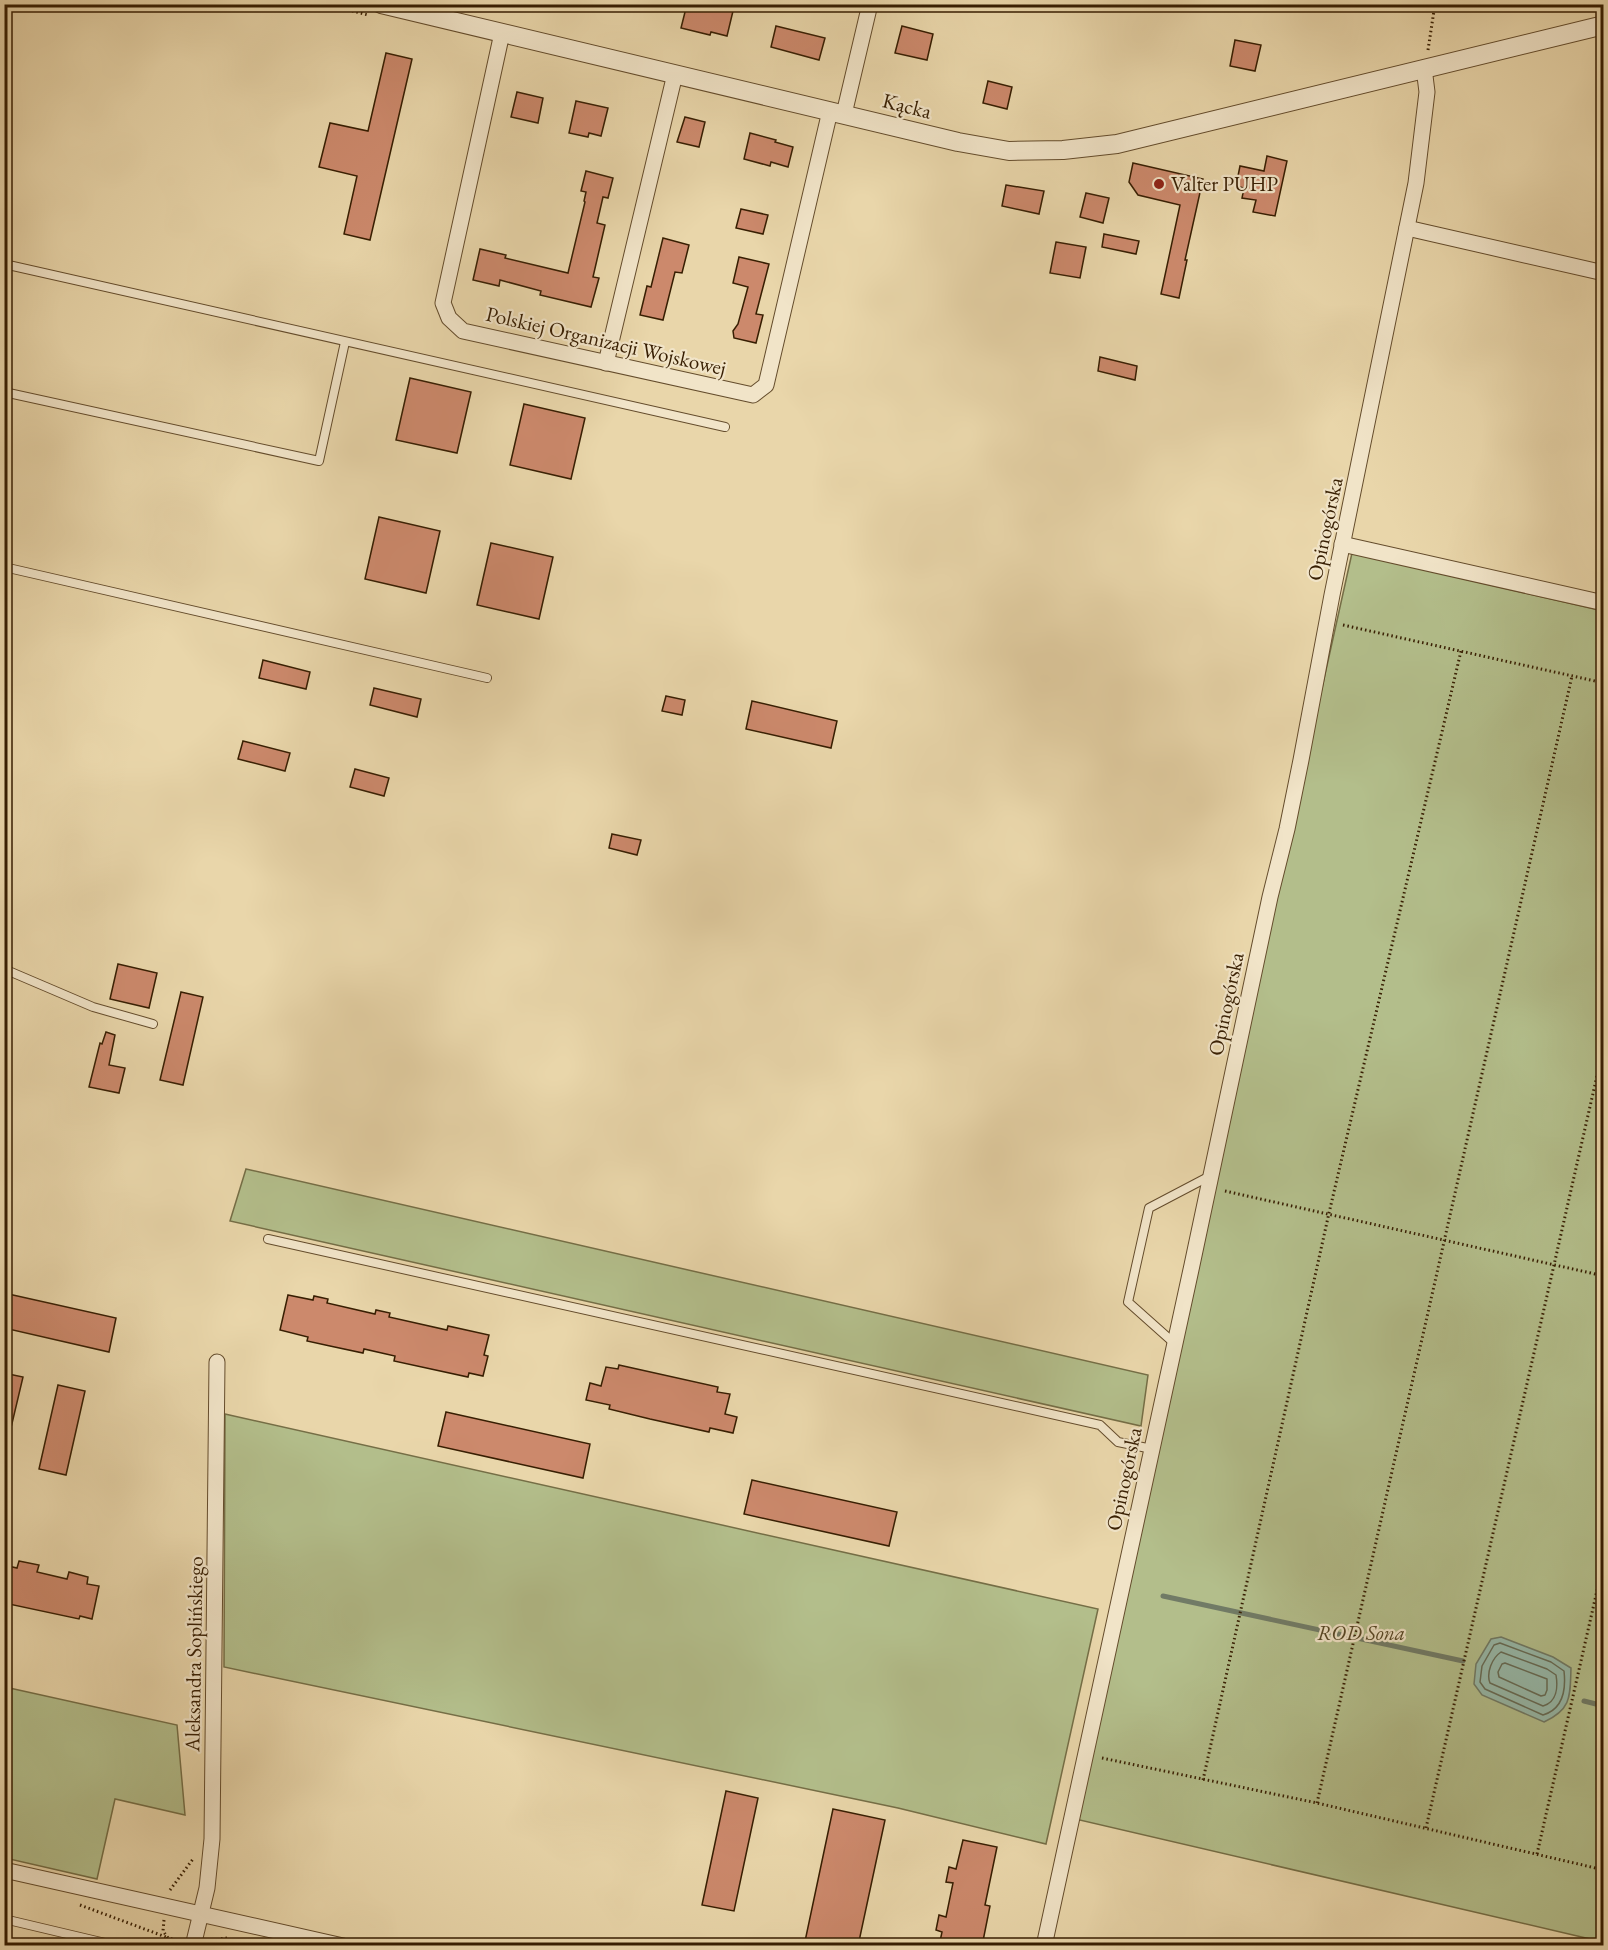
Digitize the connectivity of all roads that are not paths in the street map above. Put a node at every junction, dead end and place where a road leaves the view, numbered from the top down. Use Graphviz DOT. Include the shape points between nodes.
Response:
graph roads {
  1 [pos="867,5"];
  2 [pos="376,10"];
  3 [pos="1604,25"];
  4 [pos="502,33"];
  5 [pos="1424,69"];
  6 [pos="675,74"];
  7 [pos="837,112"];
  8 [pos="1407,228"];
  9 [pos="4,264"];
  10 [pos="1604,273"];
  11 [pos="345,342"];
  12 [pos="606,363"];
  13 [pos="4,392"];
  14 [pos="725,427"];
  15 [pos="1342,544"];
  16 [pos="4,567"];
  17 [pos="1604,603"];
  18 [pos="487,678"];
  19 [pos="4,969"];
  20 [pos="153,1024"];
  21 [pos="1209,1182"];
  22 [pos="268,1239"];
  23 [pos="1174,1344"];
  24 [pos="217,1362"];
  25 [pos="1152,1449"];
  26 [pos="4,1870"];
  27 [pos="201,1913"];
  28 [pos="4,1920"];
  29 [pos="194,1945"];
  30 [pos="118,1946"];
  31 [pos="343,1946"];
  32 [pos="1044,1946"];
  1 -- 7 [label="street, Polskiej Organizacji Wojskowej"];
  2 -- 4 [label="street, Kącka"];
  3 -- 5 [label="street, Kącka"];
  4 -- 6 [label="street, Kącka"];
  4 -- 12 [label="street, Polskiej Organizacji Wojskowej" via="443,303 449,318 463,331"];
  5 -- 7 [label="street, Kącka" via="1117,144 1063,150 1009,151"];
  5 -- 8 [label="street, Opinogórska" via="1427,92"];
  6 -- 7 [label="street, Kącka"];
  6 -- 12 [label="street"];
  7 -- 12 [label="street, Polskiej Organizacji Wojskowej" via="766,385 753,395"];
  8 -- 10 [label="street"];
  8 -- 15 [label="street, Opinogórska"];
  9 -- 11 [label="lane"];
  11 -- 13 [label="lane" via="319,461"];
  11 -- 14 [label="lane"];
  15 -- 17 [label="street"];
  15 -- 21 [label="street, Opinogórska" via="1287,829"];
  16 -- 18 [label="lane"];
  19 -- 20 [label="lane" via="93,1007"];
  21 -- 23 [label="street, Opinogórska"];
  21 -- 23 [label="lane" via="1149,1208 1128,1302"];
  22 -- 25 [label="lane" via="1100,1425 1118,1442"];
  23 -- 25 [label="street, Opinogórska"];
  24 -- 27 [label="street, Aleksandra Soplińskiego" via="213,1839"];
  25 -- 32 [label="street, Opinogórska"];
  26 -- 27 [label="street"];
  27 -- 29 [label="street, Aleksandra Soplińskiego"];
  27 -- 31 [label="street"];
  28 -- 30 [label="lane"];
}
